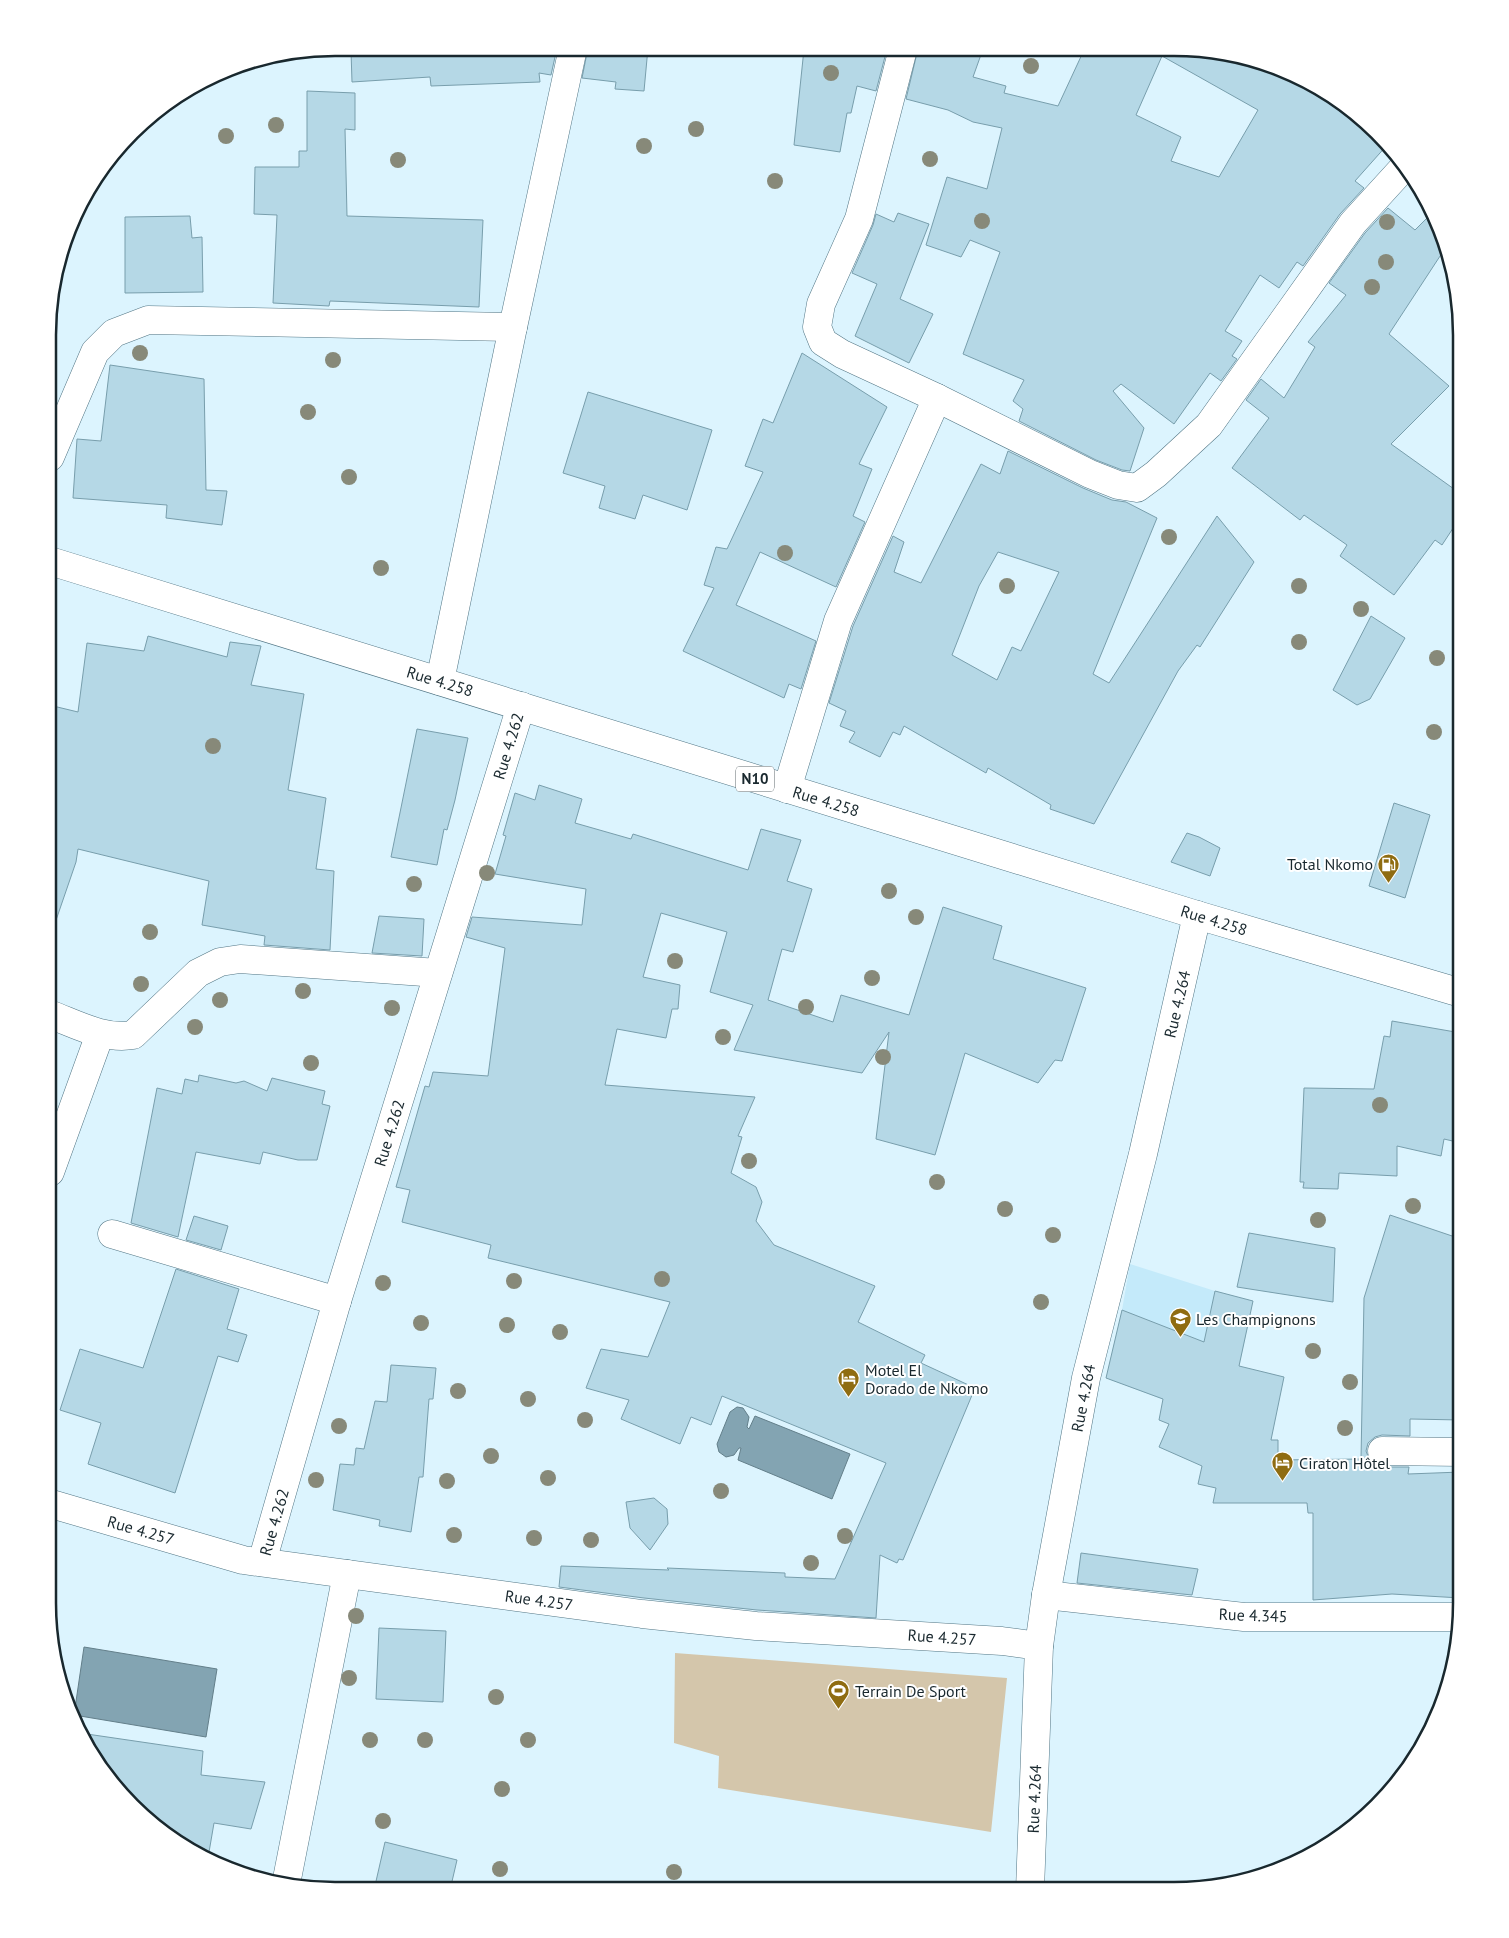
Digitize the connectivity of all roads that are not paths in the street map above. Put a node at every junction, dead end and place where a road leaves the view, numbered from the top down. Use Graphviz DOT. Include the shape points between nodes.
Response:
graph roads {
  1 [pos="571,56"];
  2 [pos="901,56"];
  3 [pos="1400,172"];
  4 [pos="513,327"];
  5 [pos="937,398"];
  6 [pos="56,443"];
  7 [pos="56,563"];
  8 [pos="440,681"];
  9 [pos="521,706"];
  10 [pos="787,789"];
  11 [pos="1197,915"];
  12 [pos="438,973"];
  13 [pos="1453,991"];
  14 [pos="56,1017"];
  15 [pos="100,1034"];
  16 [pos="56,1155"];
  17 [pos="112,1234"];
  18 [pos="337,1301"];
  19 [pos="1382,1451"];
  20 [pos="1453,1452"];
  21 [pos="56,1505"];
  22 [pos="262,1562"];
  23 [pos="347,1574"];
  24 [pos="1046,1595"];
  25 [pos="1452,1617"];
  26 [pos="1039,1646"];
  27 [pos="287,1877"];
  28 [pos="1030,1882"];
  1 -- 4 [label="main road"];
  2 -- 5 [label="main road" via="858,218 821,304 817,327 823,342 842,354"];
  3 -- 5 [label="main road" via="1353,223 1209,425 1137,488 1118,485 1090,474"];
  4 -- 6 [label="main road" via="148,320 114,333 95,352"];
  4 -- 8 [label="main road"];
  5 -- 10 [label="main road" via="838,621"];
  7 -- 8 [label="main road, Rue 4.258 / N10"];
  8 -- 9 [label="main road, Rue 4.258 / N10"];
  9 -- 10 [label="main road, Rue 4.258 / N10"];
  9 -- 12 [label="main road, Rue 4.262"];
  10 -- 11 [label="main road, Rue 4.258 / N10"];
  11 -- 13 [label="main road, Rue 4.258 / N10"];
  11 -- 24 [label="main road, Rue 4.264" via="1143,1154 1086,1378"];
  12 -- 15 [label="main road" via="240,959 220,962 198,973 133,1035"];
  12 -- 18 [label="main road, Rue 4.262"];
  14 -- 15 [label="main road"];
  15 -- 16 [label="main road"];
  17 -- 18 [label="main road"];
  18 -- 22 [label="main road, Rue 4.262"];
  19 -- 20 [label="main road"];
  21 -- 22 [label="main road, Rue 4.257" via="243,1560"];
  22 -- 23 [label="main road, Rue 4.257"];
  23 -- 26 [label="main road, Rue 4.257" via="756,1626 992,1640"];
  23 -- 27 [label="main road"];
  24 -- 25 [label="main road, Rue 4.345" via="1244,1618"];
  24 -- 26 [label="main road, Rue 4.264"];
  26 -- 28 [label="main road, Rue 4.264"];
}
